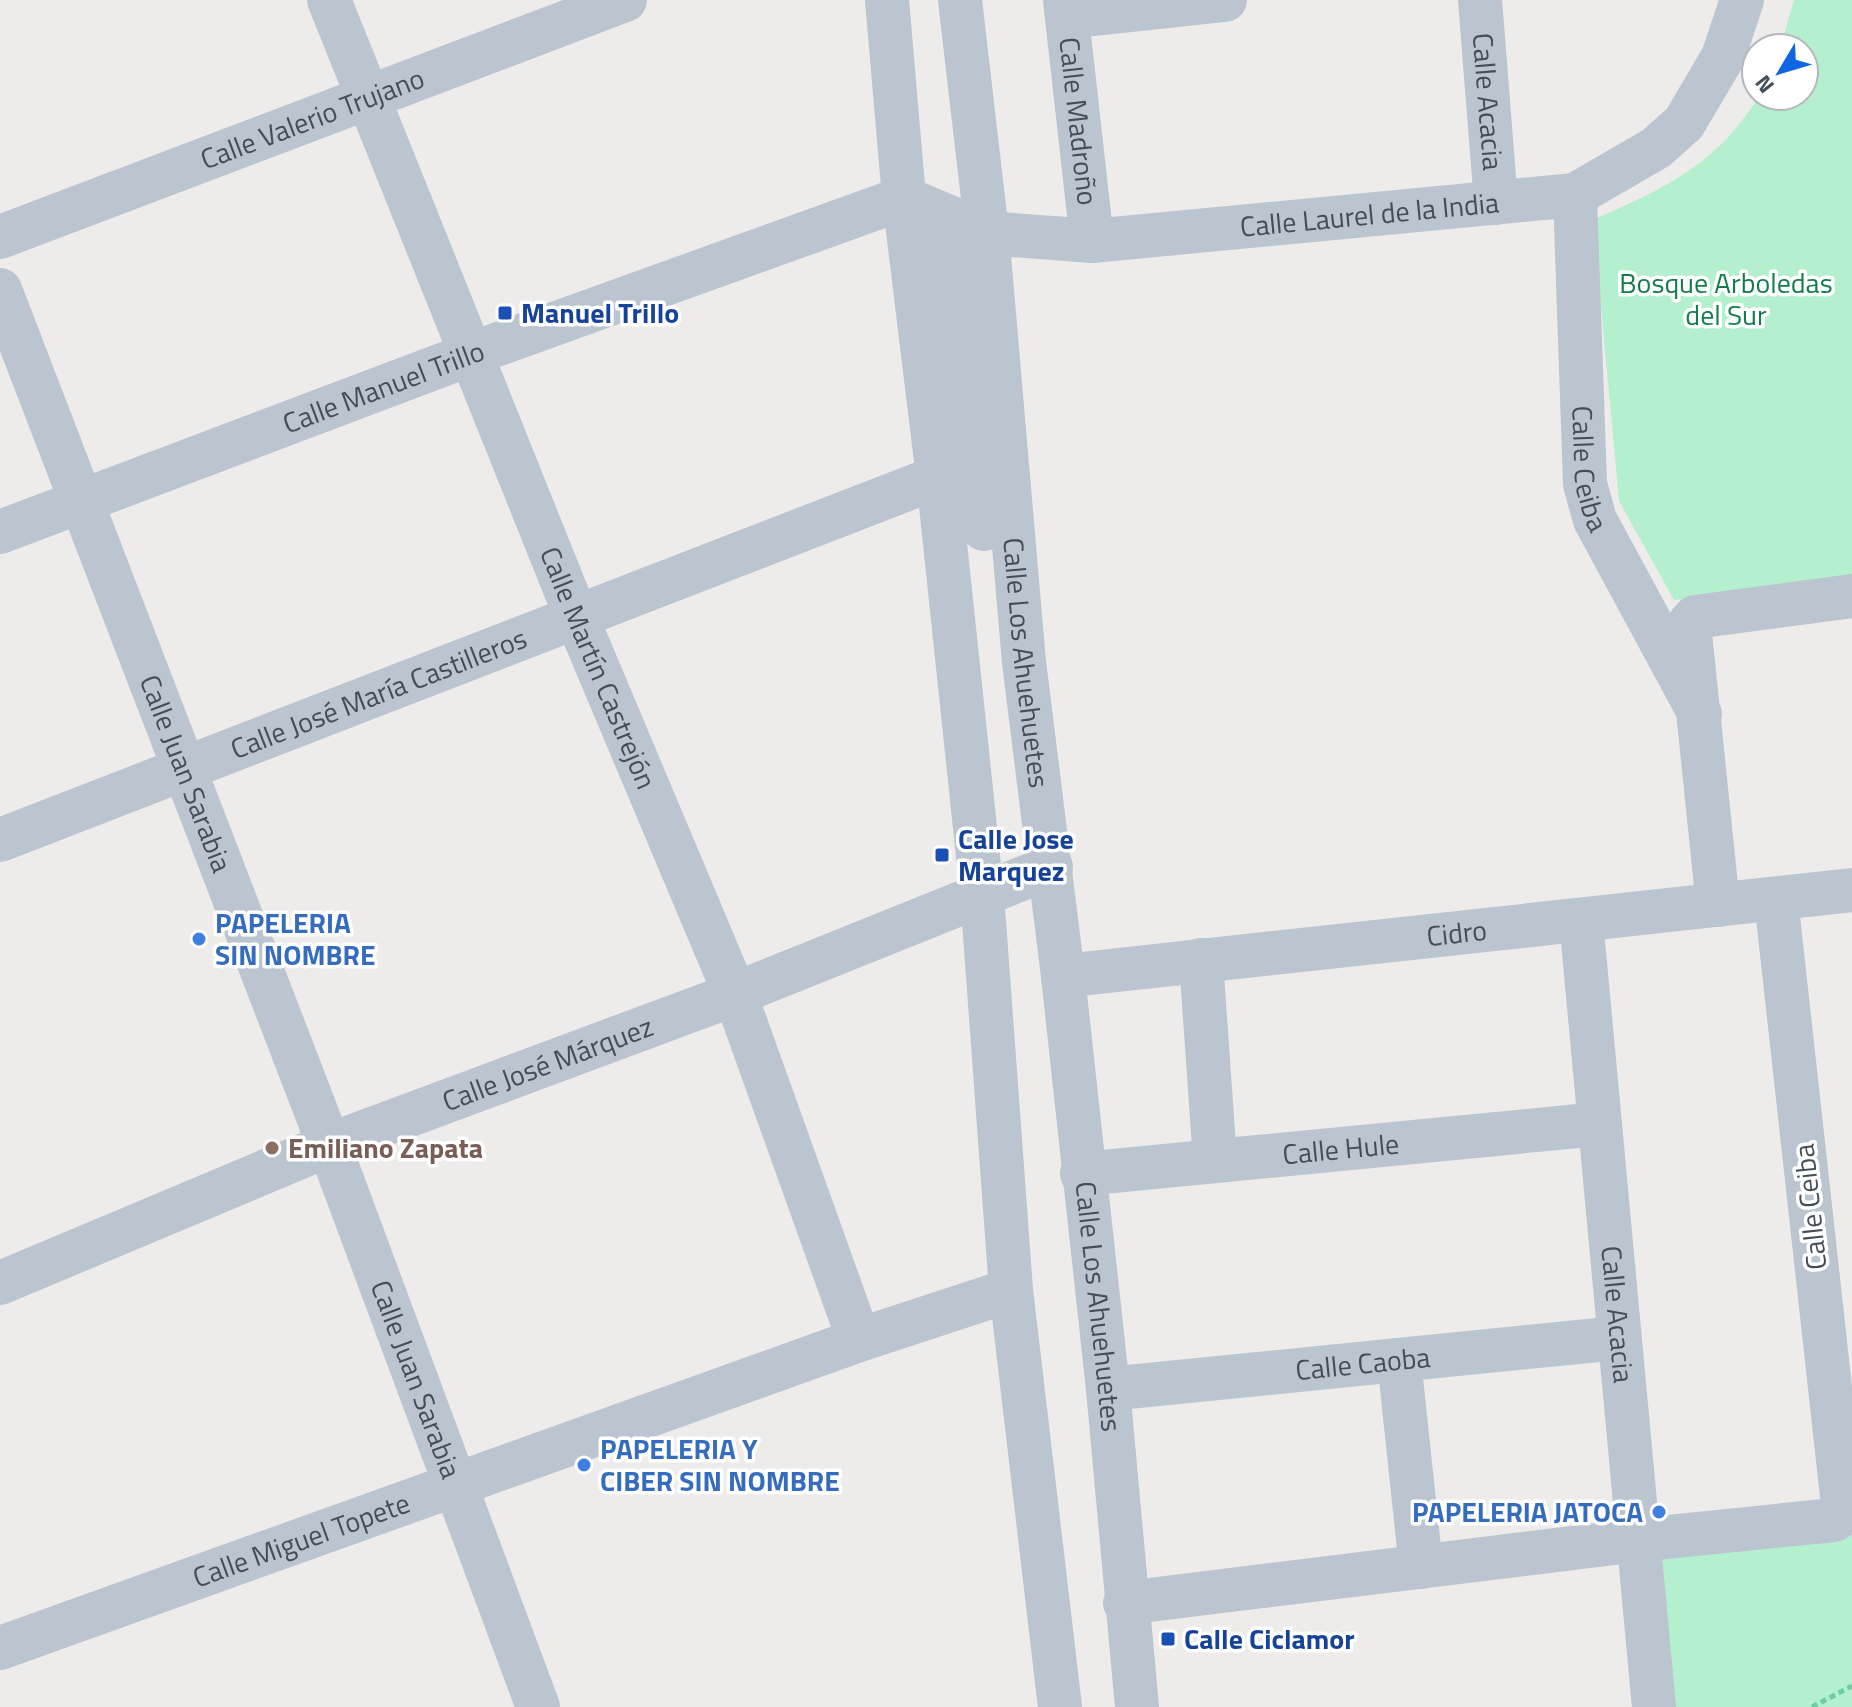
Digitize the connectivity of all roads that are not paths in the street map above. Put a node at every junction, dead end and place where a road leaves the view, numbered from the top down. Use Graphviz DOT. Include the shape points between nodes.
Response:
graph roads {
  1 [pos="329,0"];
  2 [pos="625,0"];
  3 [pos="887,0"];
  4 [pos="960,0"];
  5 [pos="1225,0"];
  6 [pos="1480,0"];
  7 [pos="1742,0"];
  8 [pos="1066,9"];
  9 [pos="368,98"];
  10 [pos="1575,195"];
  11 [pos="904,198"];
  12 [pos="1496,203"];
  13 [pos="987,233"];
  14 [pos="0,237"];
  15 [pos="1092,241"];
  16 [pos="0,290"];
  17 [pos="471,354"];
  18 [pos="938,477"];
  19 [pos="79,500"];
  20 [pos="0,532"];
  21 [pos="1852,596"];
  22 [pos="576,616"];
  23 [pos="1024,662"];
  24 [pos="1700,714"];
  25 [pos="182,771"];
  26 [pos="0,840"];
  27 [pos="1051,867"];
  28 [pos="1852,890"];
  29 [pos="982,894"];
  30 [pos="1776,899"];
  31 [pos="1718,905"];
  32 [pos="1581,920"];
  33 [pos="1201,960"];
  34 [pos="1063,976"];
  35 [pos="735,994"];
  36 [pos="1599,1124"];
  37 [pos="329,1145"];
  38 [pos="1215,1161"];
  39 [pos="1082,1174"];
  40 [pos="0,1283"];
  41 [pos="1011,1290"];
  42 [pos="1618,1338"];
  43 [pos="859,1340"];
  44 [pos="1399,1360"];
  45 [pos="1108,1389"];
  46 [pos="1842,1412"];
  47 [pos="455,1485"];
  48 [pos="1638,1540"];
  49 [pos="1421,1567"];
  50 [pos="1125,1603"];
  51 [pos="0,1648"];
  52 [pos="1054,1706"];
  53 [pos="538,1707"];
  54 [pos="1137,1707"];
  55 [pos="1654,1707"];
  1 -- 9 [label="street, Calle Martín Castrejón"];
  2 -- 9 [label="street, Calle Valerio Trujano"];
  3 -- 11 [label="street"];
  4 -- 13 [label="street, Calle Los Ahuehuetes"];
  5 -- 8 [label="street"];
  6 -- 12 [label="street, Calle Acacia"];
  7 -- 10 [label="street, Calle Laurel de la India" via="1723,57 1684,123 1656,148"];
  8 -- 15 [label="street, Calle Madroño"];
  9 -- 14 [label="street, Calle Valerio Trujano"];
  9 -- 17 [label="street, Calle Martín Castrejón"];
  10 -- 12 [label="street, Calle Laurel de la India"];
  10 -- 24 [label="street, Calle Ceiba" via="1585,484 1595,520"];
  11 -- 13 [label="street, Calle Laurel de la India"];
  11 -- 17 [label="street, Calle Manuel Trillo"];
  11 -- 18 [label="street"];
  11 -- 23 [label="street" via="949,254 993,605"];
  12 -- 15 [label="street, Calle Laurel de la India"];
  13 -- 15 [label="street, Calle Laurel de la India"];
  13 -- 23 [label="street, Calle Los Ahuehuetes"];
  16 -- 19 [label="street, Calle Juan Sarabia"];
  17 -- 19 [label="street, Calle Manuel Trillo"];
  17 -- 22 [label="street, Calle Martín Castrejón"];
  18 -- 22 [label="street, Calle José María Castilleros"];
  18 -- 29 [label="street"];
  19 -- 20 [label="street, Calle Manuel Trillo"];
  19 -- 25 [label="street, Calle Juan Sarabia"];
  21 -- 24 [label="street, Calle Ceiba" via="1695,617 1688,630"];
  22 -- 25 [label="street, Calle José María Castilleros"];
  22 -- 35 [label="street, Calle Martín Castrejón"];
  23 -- 27 [label="street, Calle Los Ahuehuetes"];
  24 -- 31 [label="street, Calle Ceiba"];
  25 -- 26 [label="street, Calle José María Castilleros"];
  25 -- 37 [label="street, Calle Juan Sarabia"];
  27 -- 29 [label="street, Calle José Márquez"];
  27 -- 34 [label="street, Calle Los Ahuehuetes"];
  28 -- 30 [label="street, Cidro"];
  29 -- 35 [label="street, Calle José Márquez"];
  29 -- 41 [label="street"];
  30 -- 31 [label="street, Cidro"];
  30 -- 46 [label="street, Calle Ceiba"];
  31 -- 32 [label="street, Cidro"];
  32 -- 33 [label="street, Cidro"];
  32 -- 36 [label="street, Calle Acacia"];
  33 -- 34 [label="street, Cidro"];
  33 -- 38 [label="street"];
  34 -- 39 [label="street, Calle Los Ahuehuetes"];
  35 -- 37 [label="street, Calle José Márquez"];
  35 -- 43 [label="street, Calle Martín Castrejón"];
  36 -- 38 [label="street, Calle Hule"];
  36 -- 42 [label="street, Calle Acacia"];
  37 -- 40 [label="street, Calle José Márquez"];
  37 -- 47 [label="street, Calle Juan Sarabia"];
  38 -- 39 [label="street, Calle Hule"];
  39 -- 45 [label="street, Calle Los Ahuehuetes"];
  41 -- 43 [label="street, Calle Miguel Topete"];
  41 -- 52 [label="street"];
  42 -- 44 [label="street, Calle Caoba"];
  42 -- 48 [label="street, Calle Acacia"];
  43 -- 47 [label="street, Calle Miguel Topete"];
  44 -- 45 [label="street, Calle Caoba"];
  44 -- 49 [label="street"];
  45 -- 50 [label="street, Calle Los Ahuehuetes"];
  46 -- 48 [label="street, Calle Ceiba" via="1844,1514 1834,1520"];
  47 -- 51 [label="street, Calle Miguel Topete"];
  47 -- 53 [label="street, Calle Juan Sarabia"];
  48 -- 49 [label="street"];
  48 -- 55 [label="street, Calle Acacia"];
  49 -- 50 [label="street"];
  50 -- 54 [label="street, Calle Los Ahuehuetes"];
}
